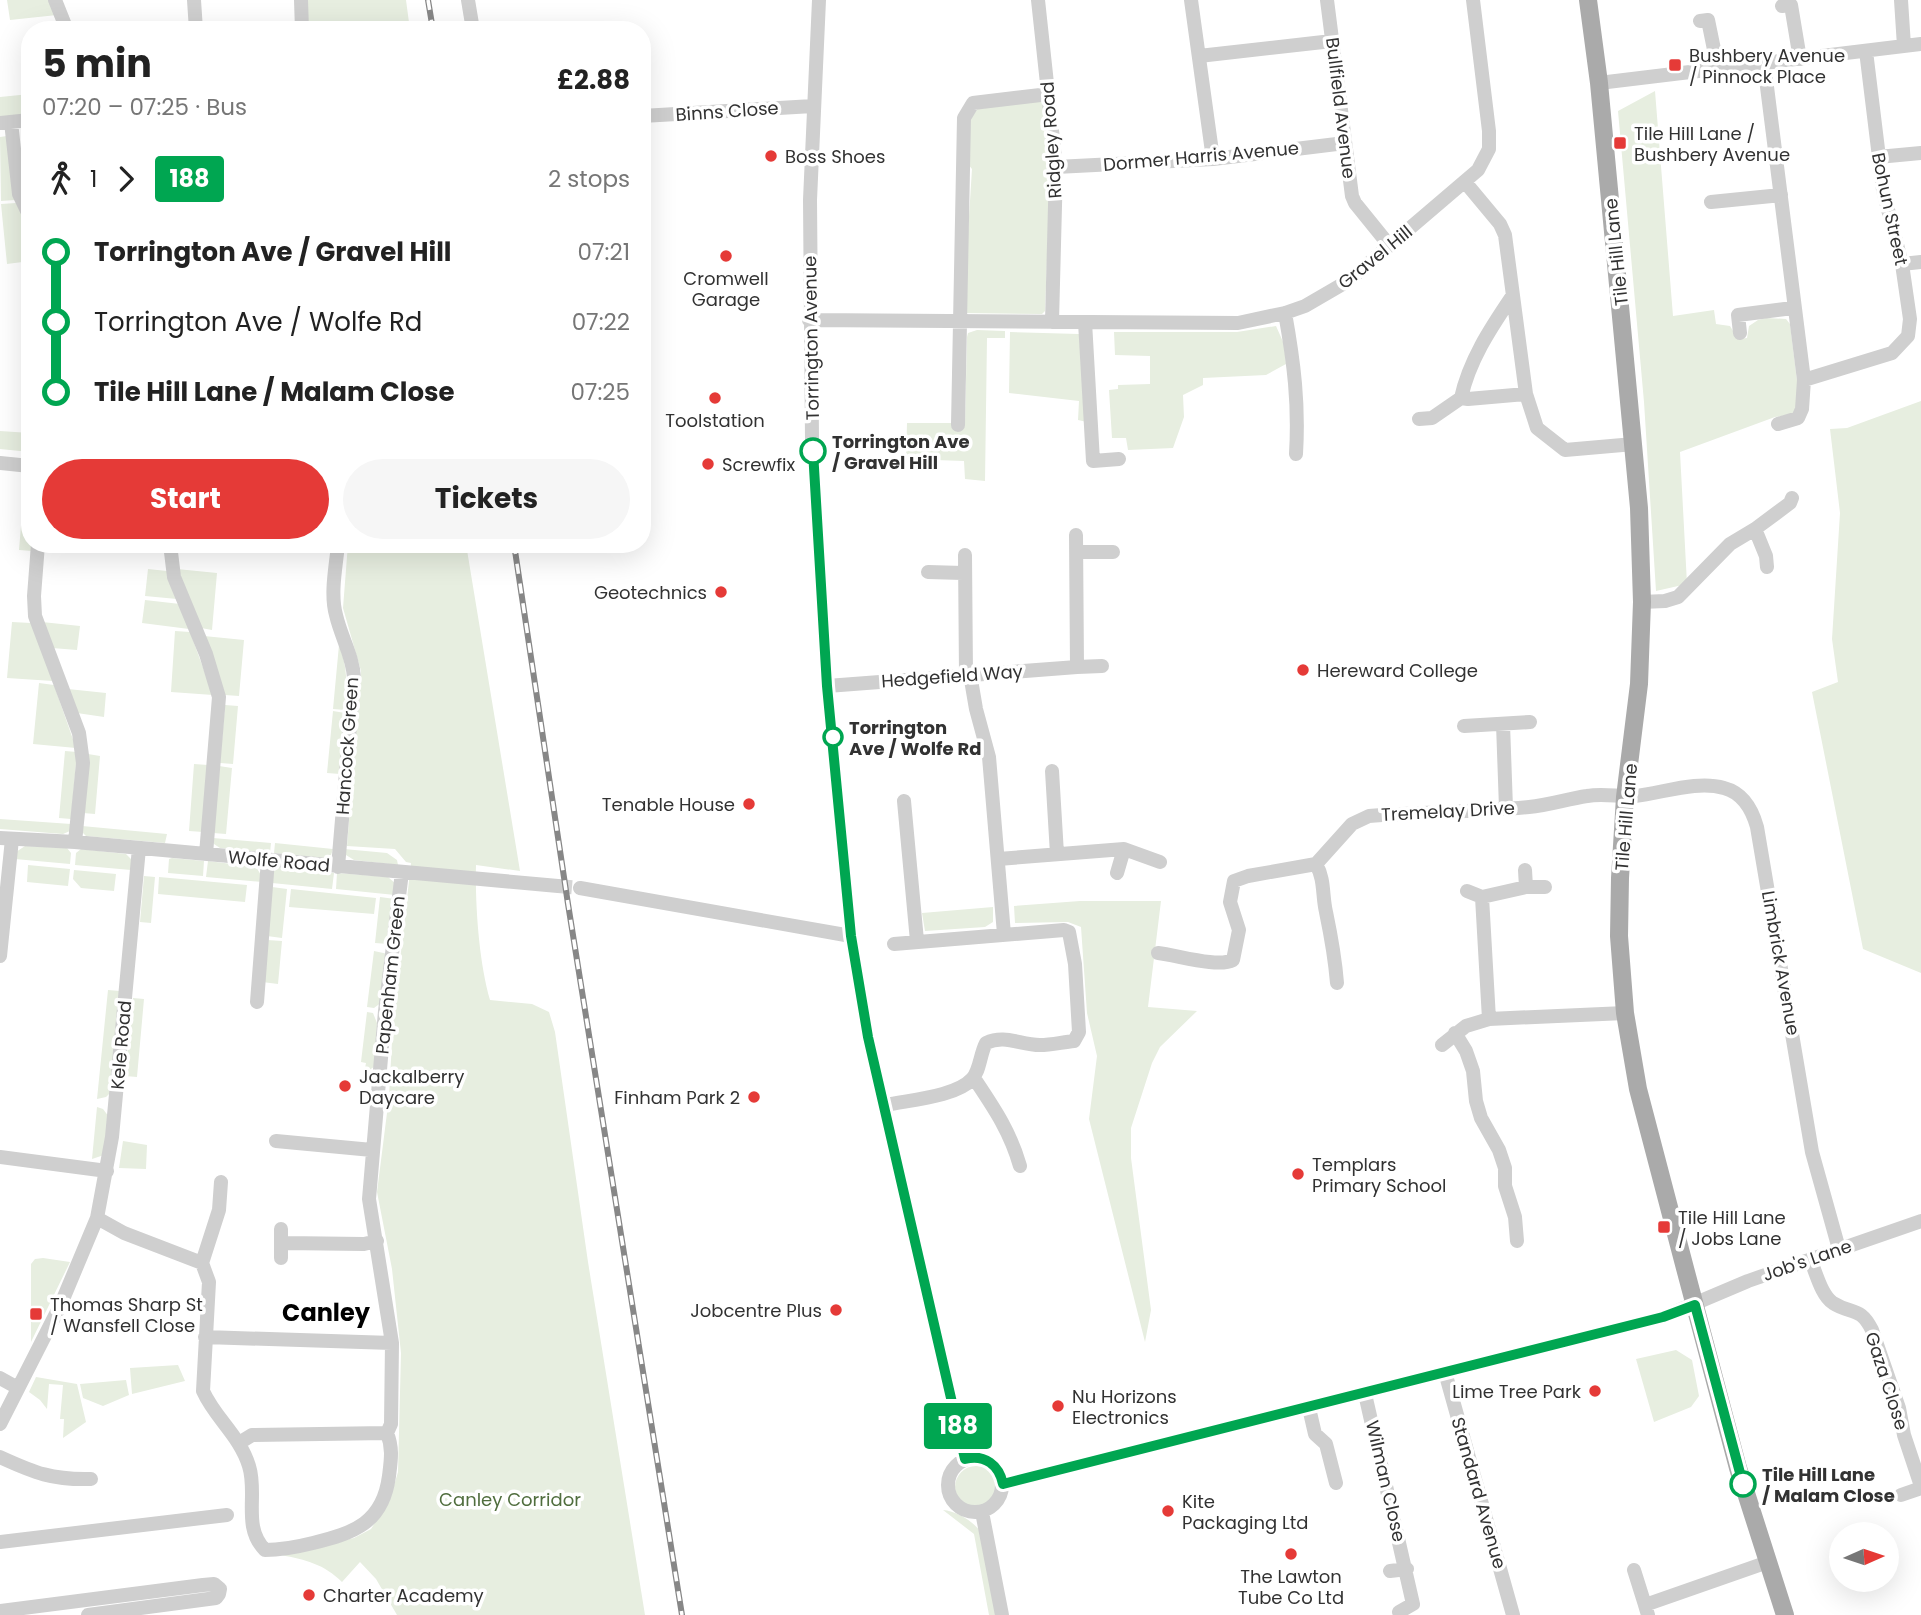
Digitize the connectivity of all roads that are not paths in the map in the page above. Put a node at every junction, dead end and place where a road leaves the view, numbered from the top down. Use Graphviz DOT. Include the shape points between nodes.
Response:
graph roads {
  1 [pos="55,0"];
  2 [pos="194,0"];
  3 [pos="301,0"];
  4 [pos="468,0"];
  5 [pos="818,0"];
  6 [pos="1038,0"];
  7 [pos="1191,0"];
  8 [pos="1326,0"];
  9 [pos="1473,0"];
  10 [pos="1588,0"];
  11 [pos="1901,0"];
  12 [pos="1783,6"];
  13 [pos="63,21"];
  14 [pos="195,21"];
  15 [pos="302,21"];
  16 [pos="472,21"];
  17 [pos="1700,21"];
  18 [pos="1332,41"];
  19 [pos="1921,44"];
  20 [pos="1904,46"];
  21 [pos="1866,51"];
  22 [pos="1199,56"];
  23 [pos="1800,59"];
  24 [pos="1764,63"];
  25 [pos="1718,69"];
  26 [pos="1599,83"];
  27 [pos="1049,93"];
  28 [pos="813,106"];
  29 [pos="651,115"];
  30 [pos="5,123"];
  31 [pos="1345,143"];
  32 [pos="1921,153"];
  33 [pos="1878,157"];
  34 [pos="1213,159"];
  35 [pos="1056,167"];
  36 [pos="1465,182"];
  37 [pos="1781,195"];
  38 [pos="21,198"];
  39 [pos="1711,202"];
  40 [pos="1389,245"];
  41 [pos="1921,262"];
  42 [pos="1902,264"];
  43 [pos="1511,298"];
  44 [pos="1793,308"];
  45 [pos="1284,313"];
  46 [pos="809,320"];
  47 [pos="960,322"];
  48 [pos="1052,322"];
  49 [pos="1085,322"];
  50 [pos="1740,333"];
  51 [pos="1804,380"];
  52 [pos="1525,394"];
  53 [pos="1461,398"];
  54 [pos="1419,419"];
  55 [pos="1778,424"];
  56 [pos="958,425"];
  57 [pos="1634,444"];
  58 [pos="1296,454"];
  59 [pos="1119,459"];
  60 [pos="0,463"];
  61 [pos="21,465"];
  62 [pos="1792,498"];
  63 [pos="1755,529"];
  64 [pos="1076,535"];
  65 [pos="1077,552"];
  66 [pos="1113,552"];
  67 [pos="37,553"];
  68 [pos="171,553"];
  69 [pos="337,553"];
  70 [pos="965,555"];
  71 [pos="1767,567"];
  72 [pos="928,572"];
  73 [pos="964,573"];
  74 [pos="1642,602"];
  75 [pos="1102,666"];
  76 [pos="1077,667"];
  77 [pos="968,674"];
  78 [pos="827,686"];
  79 [pos="1530,722"];
  80 [pos="1503,724"];
  81 [pos="1464,726"];
  82 [pos="1052,771"];
  83 [pos="1625,797"];
  84 [pos="904,801"];
  85 [pos="1506,808"];
  86 [pos="6,839"];
  87 [pos="75,842"];
  88 [pos="139,848"];
  89 [pos="1124,849"];
  90 [pos="206,854"];
  91 [pos="1058,854"];
  92 [pos="998,859"];
  93 [pos="268,860"];
  94 [pos="1160,862"];
  95 [pos="1316,864"];
  96 [pos="338,866"];
  97 [pos="1525,870"];
  98 [pos="402,872"];
  99 [pos="1117,873"];
  100 [pos="558,886"];
  101 [pos="1526,887"];
  102 [pos="1545,887"];
  103 [pos="580,888"];
  104 [pos="1467,891"];
  105 [pos="1482,897"];
  106 [pos="1004,934"];
  107 [pos="851,936"];
  108 [pos="918,941"];
  109 [pos="894,944"];
  110 [pos="1158,953"];
  111 [pos="0,956"];
  112 [pos="1337,983"];
  113 [pos="257,1002"];
  114 [pos="1625,1013"];
  115 [pos="1489,1019"];
  116 [pos="1455,1033"];
  117 [pos="1442,1045"];
  118 [pos="974,1078"];
  119 [pos="886,1105"];
  120 [pos="276,1142"];
  121 [pos="372,1150"];
  122 [pos="0,1157"];
  123 [pos="1020,1167"];
  124 [pos="107,1171"];
  125 [pos="221,1182"];
  126 [pos="97,1217"];
  127 [pos="1921,1221"];
  128 [pos="377,1241"];
  129 [pos="1517,1241"];
  130 [pos="282,1243"];
  131 [pos="1839,1249"];
  132 [pos="1810,1259"];
  133 [pos="202,1263"];
  134 [pos="1695,1305"];
  135 [pos="205,1337"];
  136 [pos="392,1343"];
  137 [pos="1445,1372"];
  138 [pos="0,1378"];
  139 [pos="18,1388"];
  140 [pos="1365,1394"];
  141 [pos="1309,1408"];
  142 [pos="0,1424"];
  143 [pos="387,1433"];
  144 [pos="239,1443"];
  145 [pos="0,1457"];
  146 [pos="965,1459"];
  147 [pos="91,1479"];
  148 [pos="1336,1483"];
  149 [pos="1003,1484"];
  150 [pos="1921,1487"];
  151 [pos="1901,1494"];
  152 [pos="982,1512"];
  153 [pos="227,1515"];
  154 [pos="0,1542"];
  155 [pos="1768,1562"];
  156 [pos="1407,1569"];
  157 [pos="1634,1570"];
  158 [pos="1390,1571"];
  159 [pos="156,1604"];
  160 [pos="1647,1610"];
  161 [pos="0,1611"];
  162 [pos="1399,1612"];
  163 [pos="88,1615"];
  164 [pos="1002,1615"];
  165 [pos="1513,1615"];
  166 [pos="1785,1615"];
  1 -- 13 [label="street"];
  2 -- 14 [label="street"];
  3 -- 15 [label="street"];
  4 -- 16 [label="street"];
  5 -- 28 [label="street, Torrington Avenue"];
  6 -- 27 [label="street, Ridgley Road"];
  7 -- 22 [label="street"];
  8 -- 18 [label="street, Bullfield Avenue"];
  9 -- 36 [label="street, Gravel Hill" via="1490,142 1478,170"];
  10 -- 26 [label="main road, Tile Hill Lane"];
  11 -- 20 [label="street"];
  12 -- 23 [label="street" via="1791,5"];
  17 -- 25 [label="street" via="1709,20"];
  18 -- 22 [label="street"];
  18 -- 31 [label="street, Bullfield Avenue"];
  19 -- 20 [label="street"];
  20 -- 21 [label="street"];
  21 -- 23 [label="street"];
  21 -- 33 [label="street, Bohun Street"];
  22 -- 34 [label="street"];
  23 -- 24 [label="street"];
  24 -- 25 [label="street"];
  24 -- 37 [label="street"];
  25 -- 26 [label="street"];
  26 -- 57 [label="main road, Tile Hill Lane"];
  27 -- 35 [label="street, Ridgley Road"];
  27 -- 47 [label="street" via="973,103 964,118"];
  28 -- 29 [label="street, Binns Close"];
  28 -- 46 [label="street, Torrington Avenue"];
  30 -- 38 [label="street"];
  31 -- 34 [label="street, Dormer Harris Avenue"];
  31 -- 40 [label="street, Bullfield Avenue" via="1355,203"];
  32 -- 33 [label="street"];
  33 -- 42 [label="street, Bohun Street"];
  34 -- 35 [label="street, Dormer Harris Avenue"];
  35 -- 48 [label="street, Ridgley Road"];
  36 -- 40 [label="street, Gravel Hill"];
  36 -- 43 [label="street" via="1505,236"];
  37 -- 39 [label="street"];
  37 -- 44 [label="street"];
  40 -- 45 [label="street, Gravel Hill" via="1335,290"];
  41 -- 42 [label="street"];
  42 -- 51 [label="street, Bohun Street" via="1910,319 1902,345 1892,353"];
  43 -- 52 [label="street"];
  43 -- 53 [label="street" via="1478,352"];
  44 -- 50 [label="street" via="1738,315"];
  44 -- 51 [label="street"];
  45 -- 49 [label="street, Gravel Hill" via="1238,323"];
  45 -- 58 [label="street" via="1298,408"];
  46 -- 47 [label="street, Gravel Hill"];
  46 -- 78 [label="street, Torrington Avenue"];
  47 -- 48 [label="street, Gravel Hill"];
  47 -- 56 [label="street"];
  48 -- 49 [label="street, Gravel Hill"];
  49 -- 59 [label="street" via="1093,461"];
  51 -- 55 [label="street" via="1798,418"];
  52 -- 53 [label="street"];
  52 -- 57 [label="street" via="1537,428 1565,450"];
  53 -- 54 [label="street" via="1432,418"];
  57 -- 74 [label="main road, Tile Hill Lane"];
  60 -- 61 [label="street"];
  62 -- 63 [label="street"];
  63 -- 71 [label="street"];
  63 -- 74 [label="street" via="1730,544 1678,597"];
  64 -- 65 [label="street"];
  65 -- 66 [label="street"];
  65 -- 76 [label="street"];
  67 -- 87 [label="street" via="35,616 83,753"];
  68 -- 90 [label="street" via="174,577 219,697"];
  69 -- 96 [label="street, Hancock Green" via="334,604 354,678"];
  70 -- 73 [label="street"];
  72 -- 73 [label="street"];
  73 -- 77 [label="street"];
  74 -- 83 [label="main road, Tile Hill Lane" via="1639,684"];
  75 -- 76 [label="street, Hedgefield Way"];
  76 -- 77 [label="street, Hedgefield Way"];
  77 -- 78 [label="street, Hedgefield Way"];
  77 -- 92 [label="street" via="989,757"];
  78 -- 107 [label="street, Torrington Avenue"];
  79 -- 80 [label="street"];
  80 -- 81 [label="street"];
  80 -- 85 [label="street"];
  82 -- 91 [label="street"];
  83 -- 85 [label="street, Tremelay Drive" via="1586,796"];
  83 -- 114 [label="main road, Tile Hill Lane" via="1619,936"];
  83 -- 131 [label="street, Limbrick Avenue" via="1714,786 1740,796 1753,813 1814,1162"];
  84 -- 108 [label="street"];
  85 -- 95 [label="street, Tremelay Drive" via="1369,816 1352,824"];
  86 -- 87 [label="street, Wolfe Road"];
  86 -- 111 [label="street"];
  87 -- 88 [label="street, Wolfe Road"];
  88 -- 90 [label="street, Wolfe Road"];
  88 -- 124 [label="street, Kele Road"];
  89 -- 91 [label="street"];
  89 -- 94 [label="street"];
  89 -- 99 [label="street"];
  90 -- 93 [label="street, Wolfe Road"];
  91 -- 92 [label="street"];
  92 -- 106 [label="street"];
  93 -- 96 [label="street, Wolfe Road"];
  93 -- 113 [label="street"];
  95 -- 110 [label="street" via="1234,881 1230,902 1239,930 1233,960 1228,963"];
  95 -- 112 [label="street" via="1322,875"];
  96 -- 98 [label="street, Wolfe Road"];
  97 -- 101 [label="street"];
  98 -- 100 [label="street, Wolfe Road"];
  98 -- 121 [label="street, Papenham Green"];
  101 -- 102 [label="street"];
  101 -- 105 [label="street"];
  103 -- 107 [label="street"];
  104 -- 105 [label="street"];
  105 -- 115 [label="street"];
  106 -- 108 [label="street"];
  106 -- 118 [label="street" via="1069,932 1079,1032 1074,1041 1039,1045 995,1039 986,1043"];
  107 -- 119 [label="street, Torrington Avenue"];
  108 -- 109 [label="street"];
  114 -- 115 [label="street"];
  114 -- 134 [label="main road, Tile Hill Lane" via="1638,1089"];
  115 -- 116 [label="street"];
  116 -- 117 [label="street"];
  116 -- 129 [label="street" via="1473,1071 1482,1118 1505,1168"];
  118 -- 119 [label="street" via="943,1094"];
  118 -- 123 [label="street" via="1002,1119"];
  119 -- 146 [label="street, Torrington Avenue"];
  120 -- 121 [label="street"];
  121 -- 128 [label="street, Papenham Green" via="369,1199"];
  122 -- 124 [label="street"];
  124 -- 126 [label="street, Kele Road"];
  125 -- 133 [label="street" via="219,1210"];
  126 -- 133 [label="street" via="124,1233"];
  126 -- 139 [label="street, Kele Road" via="61,1304"];
  127 -- 131 [label="street, Job's Lane"];
  128 -- 130 [label="street"];
  128 -- 136 [label="street, Papenham Green"];
  131 -- 132 [label="street, Job's Lane"];
  132 -- 134 [label="street, Job's Lane"];
  132 -- 150 [label="street, Gaza Close" via="1826,1297 1857,1311 1872,1330"];
  133 -- 135 [label="street" via="209,1282"];
  134 -- 137 [label="street, Job's Lane"];
  134 -- 155 [label="main road, Tile Hill Lane"];
  135 -- 136 [label="street"];
  135 -- 144 [label="street" via="203,1391"];
  136 -- 143 [label="street, Papenham Green"];
  137 -- 140 [label="street, Job's Lane"];
  137 -- 165 [label="street, Standard Avenue"];
  138 -- 139 [label="street"];
  139 -- 142 [label="street, Kele Road"];
  140 -- 141 [label="street, Job's Lane"];
  140 -- 156 [label="street, Wilman Close"];
  141 -- 148 [label="street" via="1315,1434 1326,1444"];
  141 -- 149 [label="street, Job's Lane"];
  143 -- 144 [label="street" via="252,1435"];
  143 -- 144 [label="street, Papenham Green" via="392,1447 388,1485 376,1512 347,1535 281,1550 265,1550 252,1530 250,1467"];
  145 -- 147 [label="street" via="41,1475"];
  146 -- 149 [label="street" via="989,1461"];
  146 -- 152 [label="street" via="949,1477 948,1491 960,1508"];
  149 -- 152 [label="street" via="999,1499"];
  150 -- 151 [label="street, Gaza Close"];
  152 -- 164 [label="street"];
  153 -- 154 [label="street"];
  155 -- 160 [label="street"];
  155 -- 166 [label="main road, Tile Hill Lane"];
  156 -- 158 [label="street"];
  156 -- 162 [label="street, Wilman Close" via="1413,1604"];
  157 -- 160 [label="street"];
  159 -- 161 [label="street"];
  159 -- 163 [label="street"];
}
